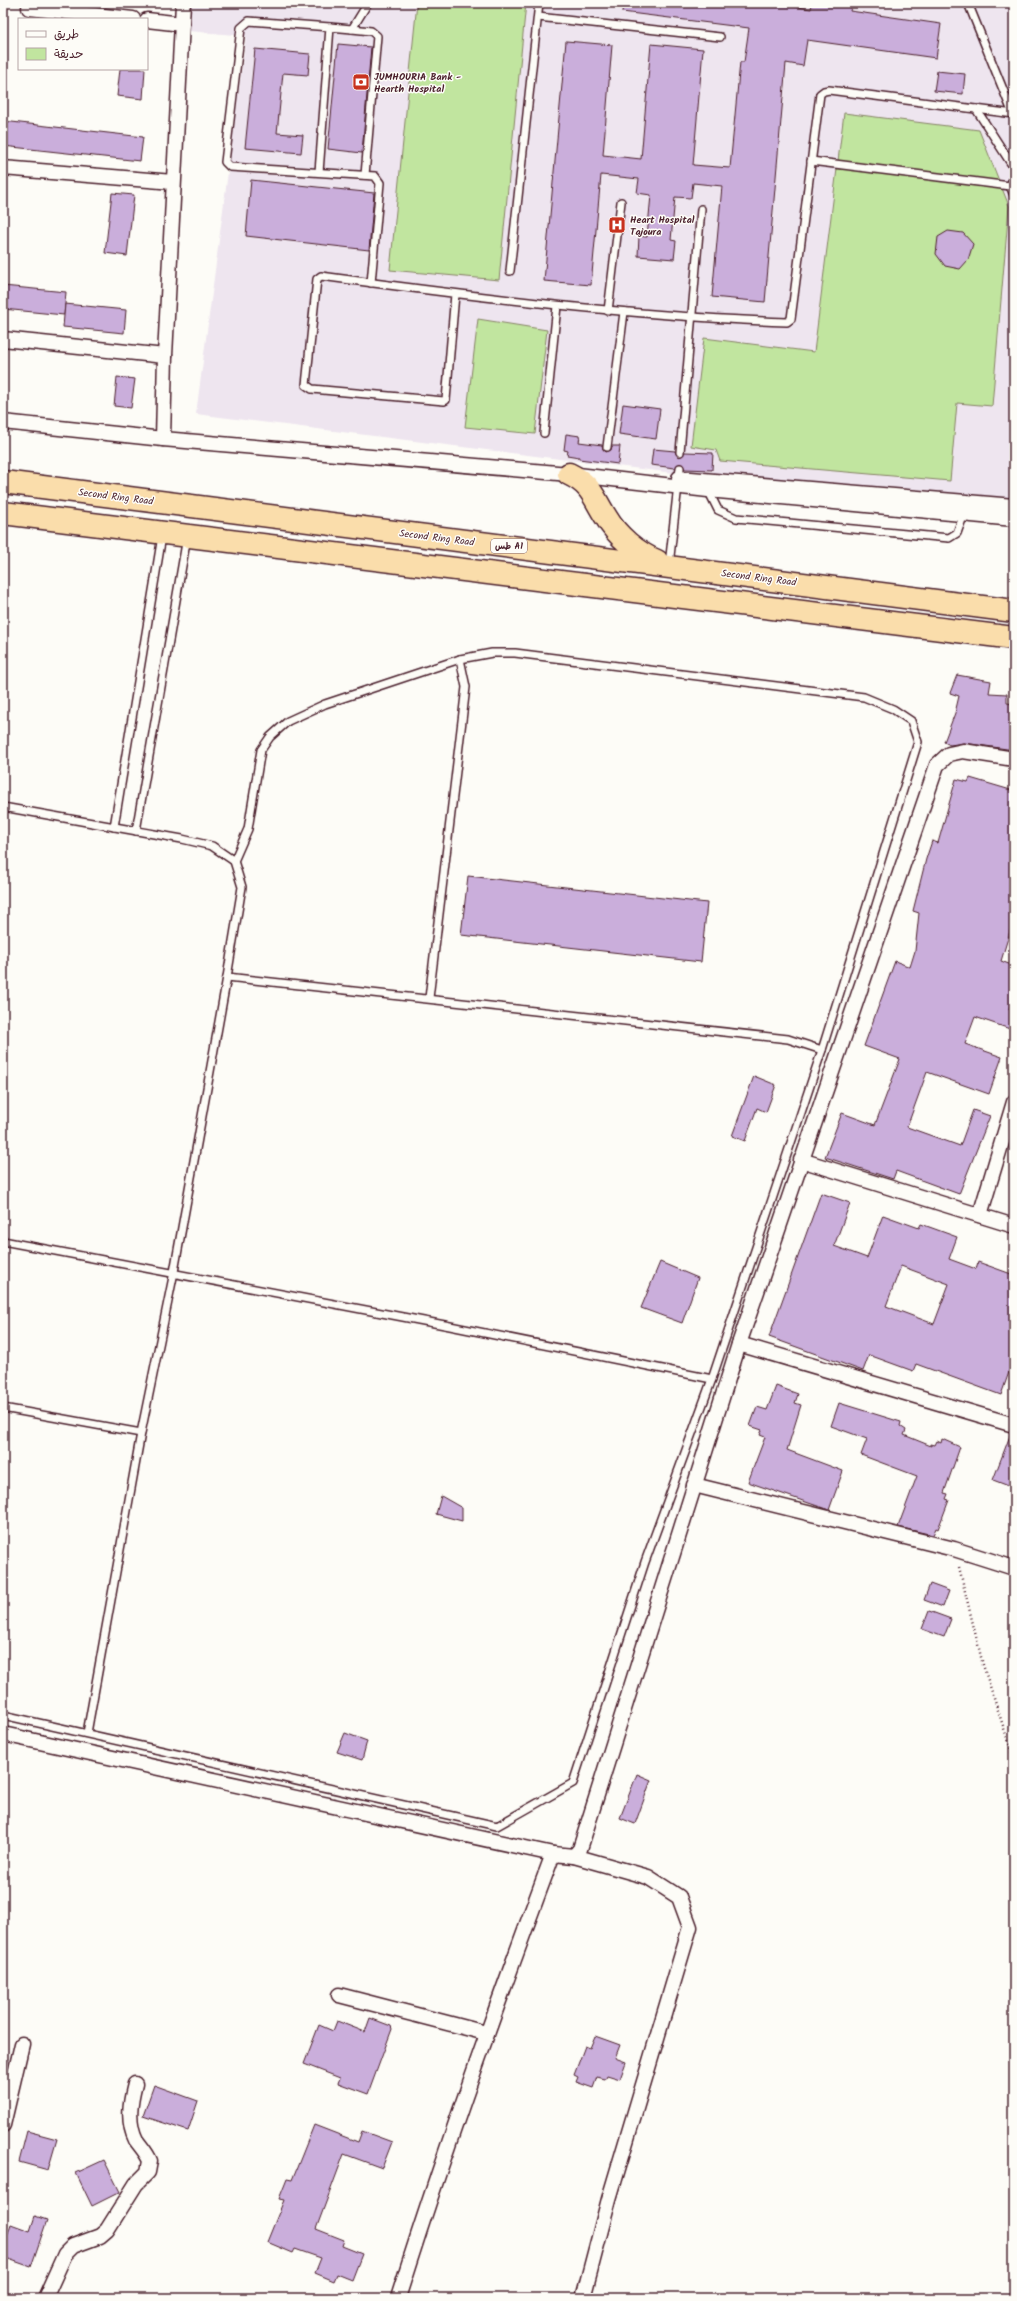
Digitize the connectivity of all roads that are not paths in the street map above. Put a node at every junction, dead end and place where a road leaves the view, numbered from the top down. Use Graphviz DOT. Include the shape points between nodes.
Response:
graph roads {
  1 [pos="183,3"];
  2 [pos="368,3"];
  3 [pos="539,3"];
  4 [pos="968,3"];
  5 [pos="29,8"];
  6 [pos="538,16"];
  7 [pos="124,18"];
  8 [pos="148,20"];
  9 [pos="182,24"];
  10 [pos="330,27"];
  11 [pos="352,29"];
  12 [pos="720,37"];
  13 [pos="976,109"];
  14 [pos="1013,114"];
  15 [pos="811,161"];
  16 [pos="3,168"];
  17 [pos="1014,168"];
  18 [pos="319,172"];
  19 [pos="365,175"];
  20 [pos="1014,176"];
  21 [pos="173,182"];
  22 [pos="1010,186"];
  23 [pos="1014,196"];
  24 [pos="621,202"];
  25 [pos="701,209"];
  26 [pos="510,271"];
  27 [pos="371,283"];
  28 [pos="455,294"];
  29 [pos="557,306"];
  30 [pos="608,311"];
  31 [pos="624,312"];
  32 [pos="691,318"];
  33 [pos="3,339"];
  34 [pos="165,356"];
  35 [pos="3,422"];
  36 [pos="544,433"];
  37 [pos="163,439"];
  38 [pos="607,447"];
  39 [pos="680,452"];
  40 [pos="569,474"];
  41 [pos="679,478"];
  42 [pos="3,482"];
  43 [pos="708,490"];
  44 [pos="1014,506"];
  45 [pos="3,513"];
  46 [pos="964,514"];
  47 [pos="1014,519"];
  48 [pos="162,534"];
  49 [pos="187,536"];
  50 [pos="669,566"];
  51 [pos="1014,611"];
  52 [pos="1014,638"];
  53 [pos="460,659"];
  54 [pos="1014,759"];
  55 [pos="3,807"];
  56 [pos="114,827"];
  57 [pos="136,831"];
  58 [pos="234,861"];
  59 [pos="227,977"];
  60 [pos="429,998"];
  61 [pos="822,1050"];
  62 [pos="1014,1102"];
  63 [pos="800,1160"];
  64 [pos="980,1215"];
  65 [pos="1014,1226"];
  66 [pos="3,1241"];
  67 [pos="174,1272"];
  68 [pos="739,1344"];
  69 [pos="712,1379"];
  70 [pos="3,1408"];
  71 [pos="1014,1425"];
  72 [pos="141,1433"];
  73 [pos="694,1485"];
  74 [pos="1014,1568"];
  75 [pos="3,1715"];
  76 [pos="87,1733"];
  77 [pos="3,1734"];
  78 [pos="553,1854"];
  79 [pos="574,1856"];
  80 [pos="339,1995"];
  81 [pos="486,2033"];
  82 [pos="22,2044"];
  83 [pos="135,2084"];
  84 [pos="3,2125"];
  85 [pos="46,2298"];
  86 [pos="398,2298"];
  87 [pos="583,2298"];
  1 -- 9 [label="street"];
  2 -- 11 [label="lane"];
  3 -- 6 [label="lane"];
  4 -- 14 [label="lane"];
  5 -- 7 [label="street"];
  6 -- 12 [label="lane"];
  6 -- 26 [label="lane"];
  8 -- 9 [label="street"];
  9 -- 21 [label="street"];
  10 -- 11 [label="lane"];
  10 -- 18 [label="lane"];
  10 -- 18 [label="lane" via="249,21 243,25 225,162 230,167"];
  11 -- 19 [label="lane" via="371,31 377,36"];
  13 -- 14 [label="lane"];
  13 -- 15 [label="lane" via="824,91 820,94"];
  13 -- 17 [label="lane"];
  15 -- 22 [label="lane"];
  15 -- 32 [label="lane" via="790,320 787,322"];
  16 -- 21 [label="street"];
  18 -- 19 [label="lane"];
  19 -- 27 [label="lane" via="375,176 380,183"];
  20 -- 22 [label="lane"];
  21 -- 34 [label="street"];
  22 -- 23 [label="lane"];
  24 -- 30 [label="lane"];
  25 -- 32 [label="lane"];
  27 -- 28 [label="lane"];
  27 -- 28 [label="lane" via="318,276 306,385 308,388 446,400"];
  28 -- 29 [label="lane"];
  29 -- 30 [label="lane"];
  29 -- 36 [label="lane"];
  30 -- 31 [label="lane"];
  31 -- 32 [label="lane"];
  31 -- 38 [label="lane"];
  32 -- 39 [label="lane"];
  33 -- 34 [label="street"];
  34 -- 37 [label="street"];
  35 -- 37 [label="street"];
  37 -- 40 [label="street"];
  40 -- 41 [label="street"];
  40 -- 50 [label="highway" via="587,485 606,518 628,542 640,552"];
  41 -- 43 [label="street"];
  41 -- 44 [label="street"];
  41 -- 50 [label="lane"];
  42 -- 50 [label="highway, Second Ring Road / طس A1"];
  43 -- 46 [label="street"];
  43 -- 46 [label="lane" via="718,510 736,518 949,538 954,536"];
  45 -- 48 [label="highway"];
  46 -- 47 [label="street"];
  48 -- 49 [label="highway"];
  48 -- 56 [label="lane"];
  49 -- 52 [label="highway"];
  49 -- 57 [label="lane"];
  50 -- 51 [label="highway, Second Ring Road / طس A1"];
  53 -- 58 [label="lane" via="325,704 288,721 270,737 261,750 248,829"];
  53 -- 60 [label="lane" via="466,687"];
  53 -- 61 [label="lane" via="492,653 514,653 864,697 894,709 911,721 918,742"];
  54 -- 63 [label="street" via="963,751 949,754 937,765"];
  55 -- 56 [label="lane"];
  56 -- 57 [label="lane"];
  57 -- 58 [label="lane" via="182,838 212,846"];
  58 -- 59 [label="lane" via="242,887"];
  59 -- 60 [label="lane"];
  59 -- 67 [label="lane"];
  60 -- 61 [label="lane" via="788,1039"];
  61 -- 69 [label="lane"];
  62 -- 64 [label="street"];
  63 -- 64 [label="street"];
  63 -- 68 [label="street"];
  64 -- 65 [label="street"];
  66 -- 67 [label="lane"];
  67 -- 69 [label="lane"];
  67 -- 72 [label="lane"];
  68 -- 71 [label="street"];
  68 -- 73 [label="street"];
  69 -- 76 [label="lane" via="645,1562 573,1783 497,1826"];
  70 -- 72 [label="lane"];
  72 -- 76 [label="lane"];
  73 -- 74 [label="street" via="954,1549"];
  73 -- 79 [label="street" via="580,1849"];
  75 -- 76 [label="lane"];
  77 -- 78 [label="street"];
  78 -- 79 [label="street"];
  78 -- 81 [label="street"];
  79 -- 87 [label="street" via="648,1877 679,1897 690,1927 611,2191"];
  80 -- 81 [label="street"];
  81 -- 86 [label="street"];
  82 -- 84 [label="street"];
  83 -- 85 [label="street" via="130,2102 131,2125 134,2135 150,2161 149,2169 136,2184 107,2230 100,2236 73,2246 65,2254"];
}
